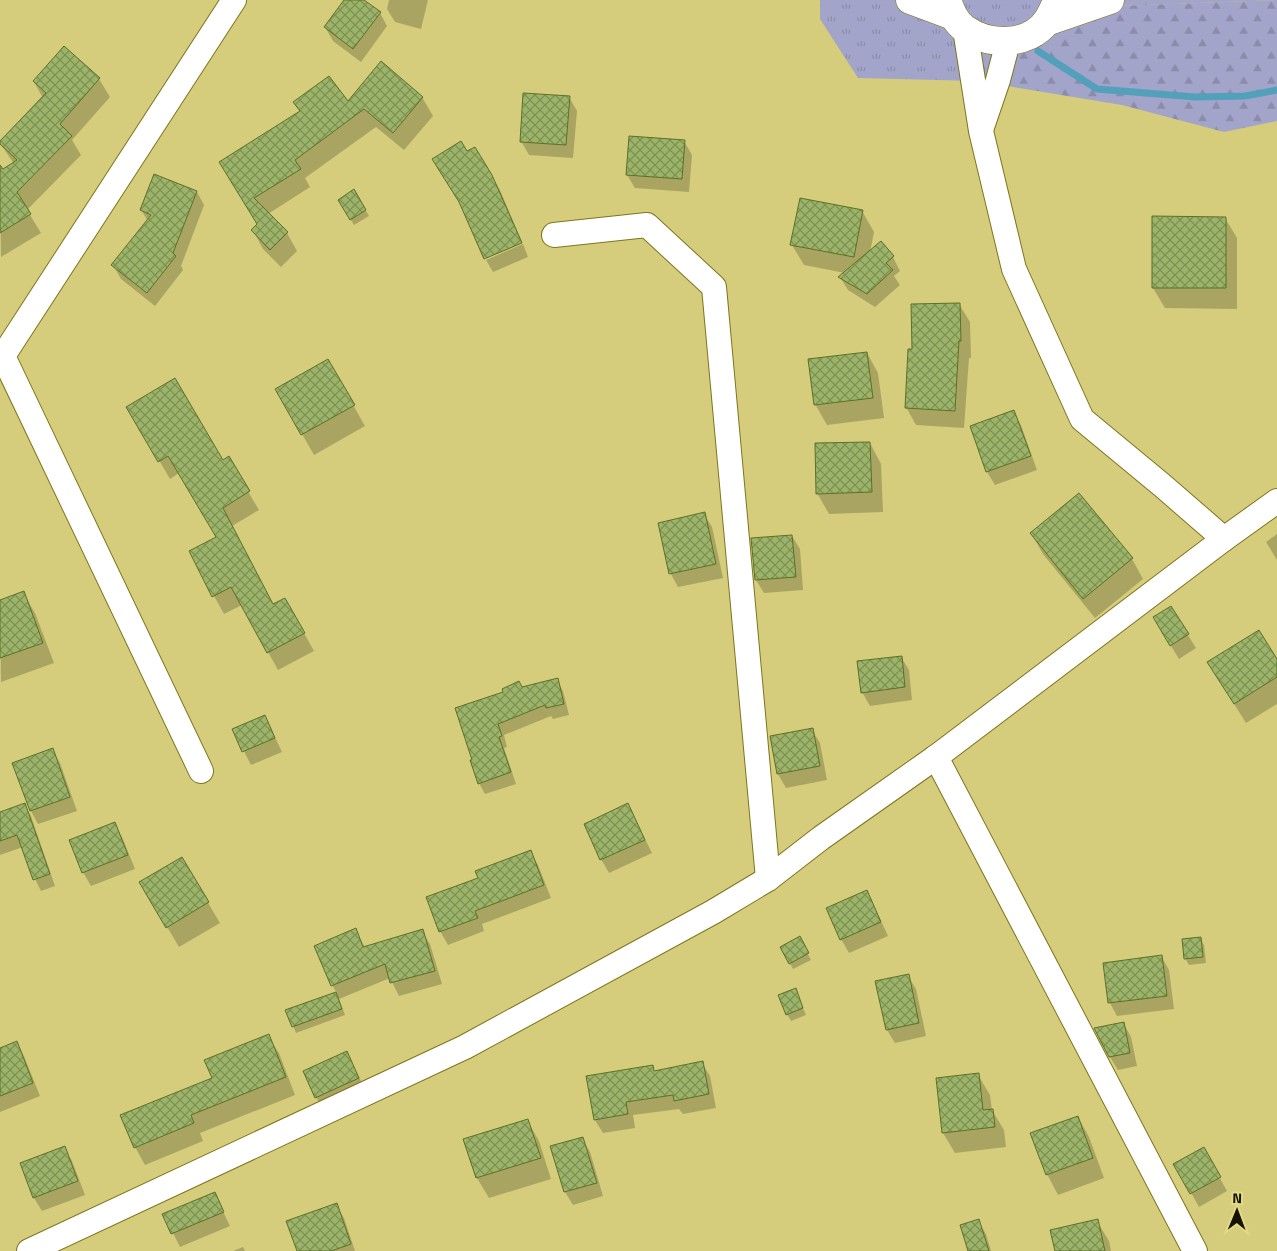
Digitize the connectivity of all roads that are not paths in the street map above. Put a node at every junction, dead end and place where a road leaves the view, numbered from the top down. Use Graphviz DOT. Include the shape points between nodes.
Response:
graph roads {
  1 [pos="234,0"];
  2 [pos="910,0"];
  3 [pos="1110,0"];
  4 [pos="1052,11"];
  5 [pos="955,15"];
  6 [pos="1008,42"];
  7 [pos="981,131"];
  8 [pos="554,235"];
  9 [pos="1,357"];
  10 [pos="1277,501"];
  11 [pos="1224,538"];
  12 [pos="936,757"];
  13 [pos="200,771"];
  14 [pos="768,879"];
  15 [pos="29,1251"];
  16 [pos="1195,1251"];
  1 -- 9 [label="street"];
  2 -- 5 [label="main road"];
  3 -- 4 [label="main road"];
  4 -- 6 [label="main road" via="1029,36"];
  5 -- 6 [label="main road" via="985,40"];
  5 -- 7 [label="street"];
  6 -- 7 [label="street"];
  7 -- 11 [label="street" via="1014,269 1082,419"];
  8 -- 14 [label="street" via="647,225 714,287"];
  9 -- 13 [label="street"];
  10 -- 11 [label="street"];
  11 -- 12 [label="street"];
  12 -- 14 [label="street"];
  12 -- 16 [label="street"];
  14 -- 15 [label="street" via="465,1047"];
}
